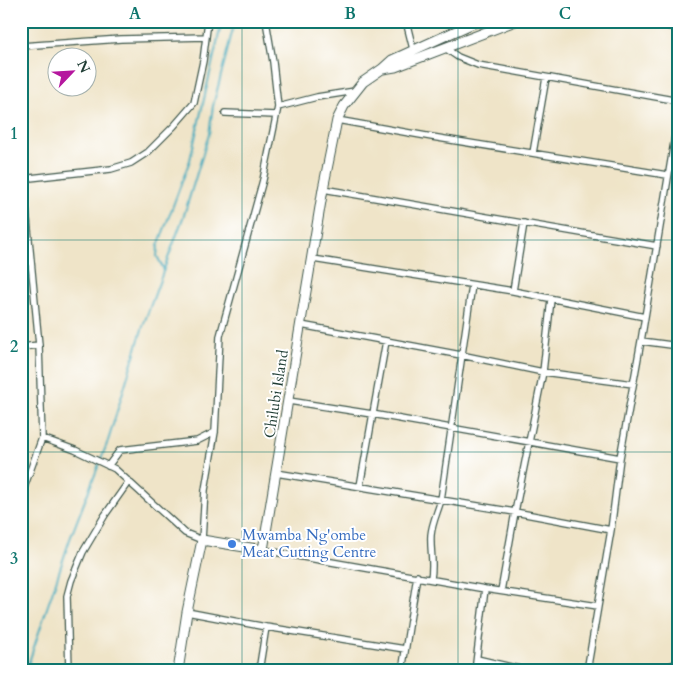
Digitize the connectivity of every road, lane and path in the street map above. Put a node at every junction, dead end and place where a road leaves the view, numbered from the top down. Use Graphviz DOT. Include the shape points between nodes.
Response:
graph roads {
  1 [pos="208,21"];
  2 [pos="266,21"];
  3 [pos="406,21"];
  4 [pos="478,21"];
  5 [pos="516,21"];
  6 [pos="637,21"];
  7 [pos="679,28"];
  8 [pos="206,37"];
  9 [pos="21,46"];
  10 [pos="445,48"];
  11 [pos="414,49"];
  12 [pos="382,69"];
  13 [pos="546,78"];
  14 [pos="355,91"];
  15 [pos="679,101"];
  16 [pos="278,107"];
  17 [pos="679,112"];
  18 [pos="224,113"];
  19 [pos="276,115"];
  20 [pos="337,120"];
  21 [pos="678,122"];
  22 [pos="533,153"];
  23 [pos="21,155"];
  24 [pos="667,176"];
  25 [pos="22,179"];
  26 [pos="323,189"];
  27 [pos="524,223"];
  28 [pos="657,246"];
  29 [pos="313,259"];
  30 [pos="472,285"];
  31 [pos="513,291"];
  32 [pos="551,299"];
  33 [pos="645,317"];
  34 [pos="301,325"];
  35 [pos="386,341"];
  36 [pos="641,341"];
  37 [pos="38,346"];
  38 [pos="679,346"];
  39 [pos="21,347"];
  40 [pos="461,355"];
  41 [pos="543,372"];
  42 [pos="633,384"];
  43 [pos="289,401"];
  44 [pos="372,414"];
  45 [pos="452,429"];
  46 [pos="215,432"];
  47 [pos="42,438"];
  48 [pos="530,442"];
  49 [pos="620,458"];
  50 [pos="106,465"];
  51 [pos="276,473"];
  52 [pos="129,481"];
  53 [pos="360,486"];
  54 [pos="21,496"];
  55 [pos="441,500"];
  56 [pos="515,512"];
  57 [pos="611,530"];
  58 [pos="202,540"];
  59 [pos="263,550"];
  60 [pos="417,576"];
  61 [pos="431,578"];
  62 [pos="485,588"];
  63 [pos="501,591"];
  64 [pos="598,606"];
  65 [pos="187,612"];
  66 [pos="266,626"];
  67 [pos="405,649"];
  68 [pos="477,659"];
  69 [pos="679,662"];
  70 [pos="68,671"];
  71 [pos="178,671"];
  72 [pos="259,671"];
  73 [pos="402,671"];
  74 [pos="475,671"];
  75 [pos="528,671"];
  76 [pos="587,671"];
  77 [pos="659,671"];
  1 -- 8 [label="street"];
  2 -- 16 [label="street"];
  3 -- 11 [label="street"];
  4 -- 11 [label="street, Chilubi Island"];
  5 -- 10 [label="street"];
  6 -- 7 [label="street"];
  8 -- 9 [label="street" via="121,38"];
  8 -- 25 [label="street" via="194,103 148,152 131,164 111,169"];
  10 -- 12 [label="street"];
  10 -- 13 [label="street" via="478,65"];
  11 -- 12 [label="street, Chilubi Island"];
  12 -- 14 [label="street, Chilubi Island"];
  13 -- 15 [label="street"];
  13 -- 22 [label="street"];
  14 -- 16 [label="street"];
  14 -- 20 [label="street, Chilubi Island"];
  16 -- 19 [label="street"];
  17 -- 21 [label="street"];
  18 -- 19 [label="street"];
  19 -- 46 [label="street" via="263,180 220,336"];
  20 -- 22 [label="street"];
  20 -- 26 [label="street, Chilubi Island"];
  21 -- 24 [label="street"];
  22 -- 24 [label="street"];
  23 -- 25 [label="street"];
  24 -- 28 [label="street"];
  25 -- 37 [label="street"];
  26 -- 27 [label="street"];
  26 -- 29 [label="street, Chilubi Island"];
  27 -- 28 [label="street"];
  27 -- 31 [label="street"];
  28 -- 33 [label="street"];
  29 -- 30 [label="street"];
  29 -- 34 [label="street, Chilubi Island"];
  30 -- 31 [label="street"];
  30 -- 40 [label="street"];
  31 -- 32 [label="street"];
  32 -- 33 [label="street"];
  32 -- 41 [label="street"];
  33 -- 36 [label="street"];
  34 -- 35 [label="street"];
  34 -- 43 [label="street, Chilubi Island"];
  35 -- 40 [label="street"];
  35 -- 44 [label="street"];
  36 -- 38 [label="street"];
  36 -- 42 [label="street"];
  37 -- 39 [label="street"];
  37 -- 47 [label="street"];
  40 -- 41 [label="street"];
  40 -- 45 [label="street"];
  41 -- 42 [label="street"];
  41 -- 48 [label="street"];
  42 -- 49 [label="street"];
  43 -- 44 [label="street"];
  43 -- 51 [label="street, Chilubi Island"];
  44 -- 45 [label="street"];
  44 -- 53 [label="street"];
  45 -- 48 [label="street"];
  45 -- 55 [label="street"];
  46 -- 50 [label="street" via="196,441 120,450"];
  46 -- 58 [label="street" via="206,482"];
  47 -- 50 [label="street"];
  47 -- 54 [label="street"];
  48 -- 49 [label="street"];
  48 -- 56 [label="street"];
  49 -- 57 [label="street"];
  50 -- 52 [label="street"];
  51 -- 53 [label="street"];
  51 -- 59 [label="street, Chilubi Island"];
  52 -- 58 [label="street" via="185,533"];
  52 -- 70 [label="street" via="83,552 66,596"];
  53 -- 55 [label="street"];
  55 -- 56 [label="street"];
  55 -- 61 [label="street" via="432,532"];
  56 -- 57 [label="street"];
  56 -- 63 [label="street"];
  57 -- 64 [label="street"];
  58 -- 59 [label="street"];
  58 -- 65 [label="street"];
  59 -- 60 [label="street"];
  60 -- 61 [label="street"];
  60 -- 67 [label="street"];
  61 -- 62 [label="street"];
  62 -- 63 [label="street"];
  62 -- 68 [label="street"];
  63 -- 64 [label="street"];
  64 -- 76 [label="street"];
  65 -- 66 [label="street"];
  65 -- 71 [label="street"];
  66 -- 67 [label="street"];
  66 -- 72 [label="street"];
  67 -- 73 [label="street"];
  68 -- 74 [label="street"];
  68 -- 75 [label="street"];
  69 -- 77 [label="street"];
}
